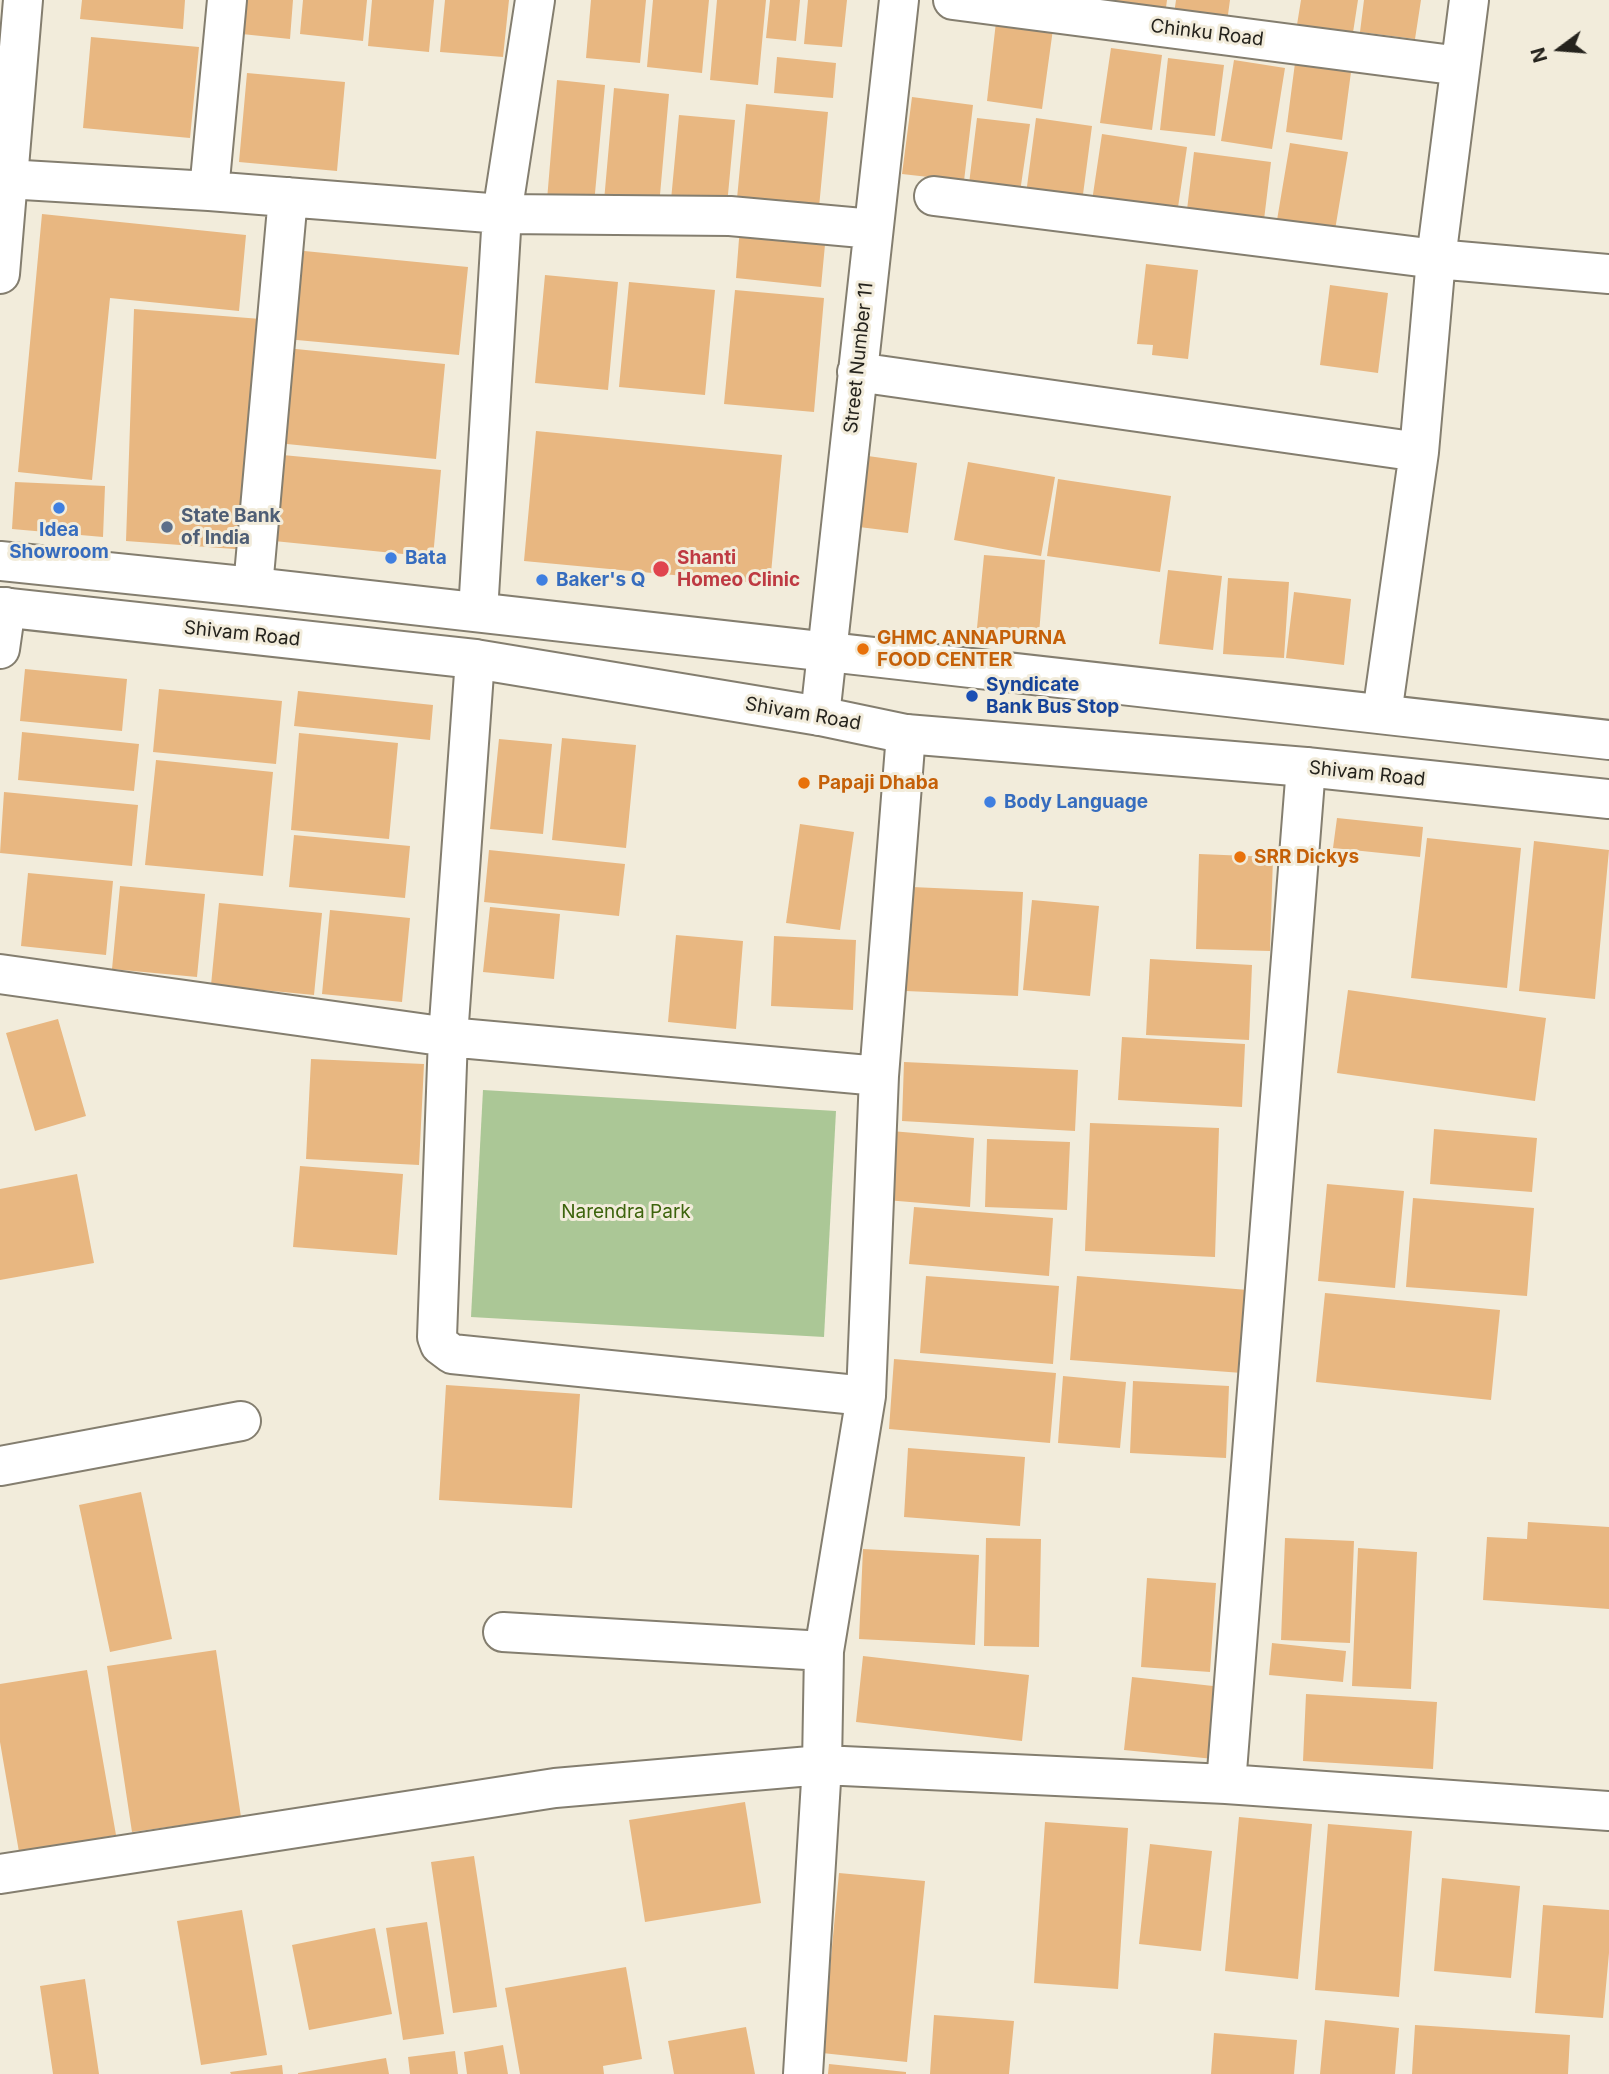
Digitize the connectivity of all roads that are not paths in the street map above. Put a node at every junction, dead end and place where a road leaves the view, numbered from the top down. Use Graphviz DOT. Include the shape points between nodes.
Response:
graph roads {
  1 [pos="23,0"];
  2 [pos="227,0"];
  3 [pos="535,0"];
  4 [pos="899,0"];
  5 [pos="953,0"];
  6 [pos="1469,0"];
  7 [pos="1460,66"];
  8 [pos="6,179"];
  9 [pos="209,191"];
  10 [pos="934,196"];
  11 [pos="288,197"];
  12 [pos="502,214"];
  13 [pos="873,229"];
  14 [pos="1436,259"];
  15 [pos="0,274"];
  16 [pos="1609,274"];
  17 [pos="858,372"];
  18 [pos="1419,452"];
  19 [pos="0,561"];
  20 [pos="253,587"];
  21 [pos="3,607"];
  22 [pos="478,612"];
  23 [pos="0,649"];
  24 [pos="827,652"];
  25 [pos="475,659"];
  26 [pos="1382,714"];
  27 [pos="820,716"];
  28 [pos="906,734"];
  29 [pos="1609,740"];
  30 [pos="1306,767"];
  31 [pos="1609,799"];
  32 [pos="0,974"];
  33 [pos="448,1037"];
  34 [pos="879,1076"];
  35 [pos="866,1396"];
  36 [pos="241,1421"];
  37 [pos="0,1466"];
  38 [pos="503,1632"];
  39 [pos="824,1651"];
  40 [pos="822,1765"];
  41 [pos="1226,1784"];
  42 [pos="1609,1811"];
  43 [pos="0,1874"];
  44 [pos="803,2074"];
  1 -- 8 [label="street"];
  2 -- 9 [label="street"];
  3 -- 12 [label="street"];
  4 -- 13 [label="street, Street Number 11"];
  5 -- 7 [label="street, Chinku Road"];
  6 -- 7 [label="street"];
  7 -- 14 [label="street"];
  8 -- 9 [label="street"];
  8 -- 15 [label="street"];
  9 -- 11 [label="street"];
  10 -- 14 [label="street"];
  11 -- 12 [label="street"];
  11 -- 20 [label="street"];
  12 -- 13 [label="street" via="730,216"];
  12 -- 22 [label="street"];
  13 -- 17 [label="street, Street Number 11"];
  14 -- 16 [label="street"];
  14 -- 18 [label="street"];
  17 -- 18 [label="street"];
  17 -- 24 [label="street, Street Number 11"];
  18 -- 26 [label="street"];
  19 -- 20 [label="street"];
  20 -- 22 [label="street"];
  21 -- 23 [label="street"];
  21 -- 25 [label="street, Shivam Road"];
  22 -- 24 [label="street"];
  24 -- 26 [label="street"];
  24 -- 27 [label="street, Street Number 11"];
  25 -- 27 [label="street, Shivam Road"];
  25 -- 33 [label="street"];
  26 -- 29 [label="street"];
  27 -- 28 [label="street, Shivam Road"];
  28 -- 30 [label="street, Shivam Road"];
  28 -- 34 [label="street"];
  30 -- 31 [label="street, Shivam Road"];
  30 -- 41 [label="street"];
  32 -- 33 [label="street"];
  33 -- 34 [label="street"];
  33 -- 35 [label="street" via="437,1337 446,1351"];
  34 -- 35 [label="street"];
  35 -- 39 [label="street"];
  36 -- 37 [label="street"];
  38 -- 39 [label="street"];
  39 -- 40 [label="street"];
  40 -- 41 [label="street"];
  40 -- 43 [label="street" via="555,1788"];
  40 -- 44 [label="street"];
  41 -- 42 [label="street"];
}
